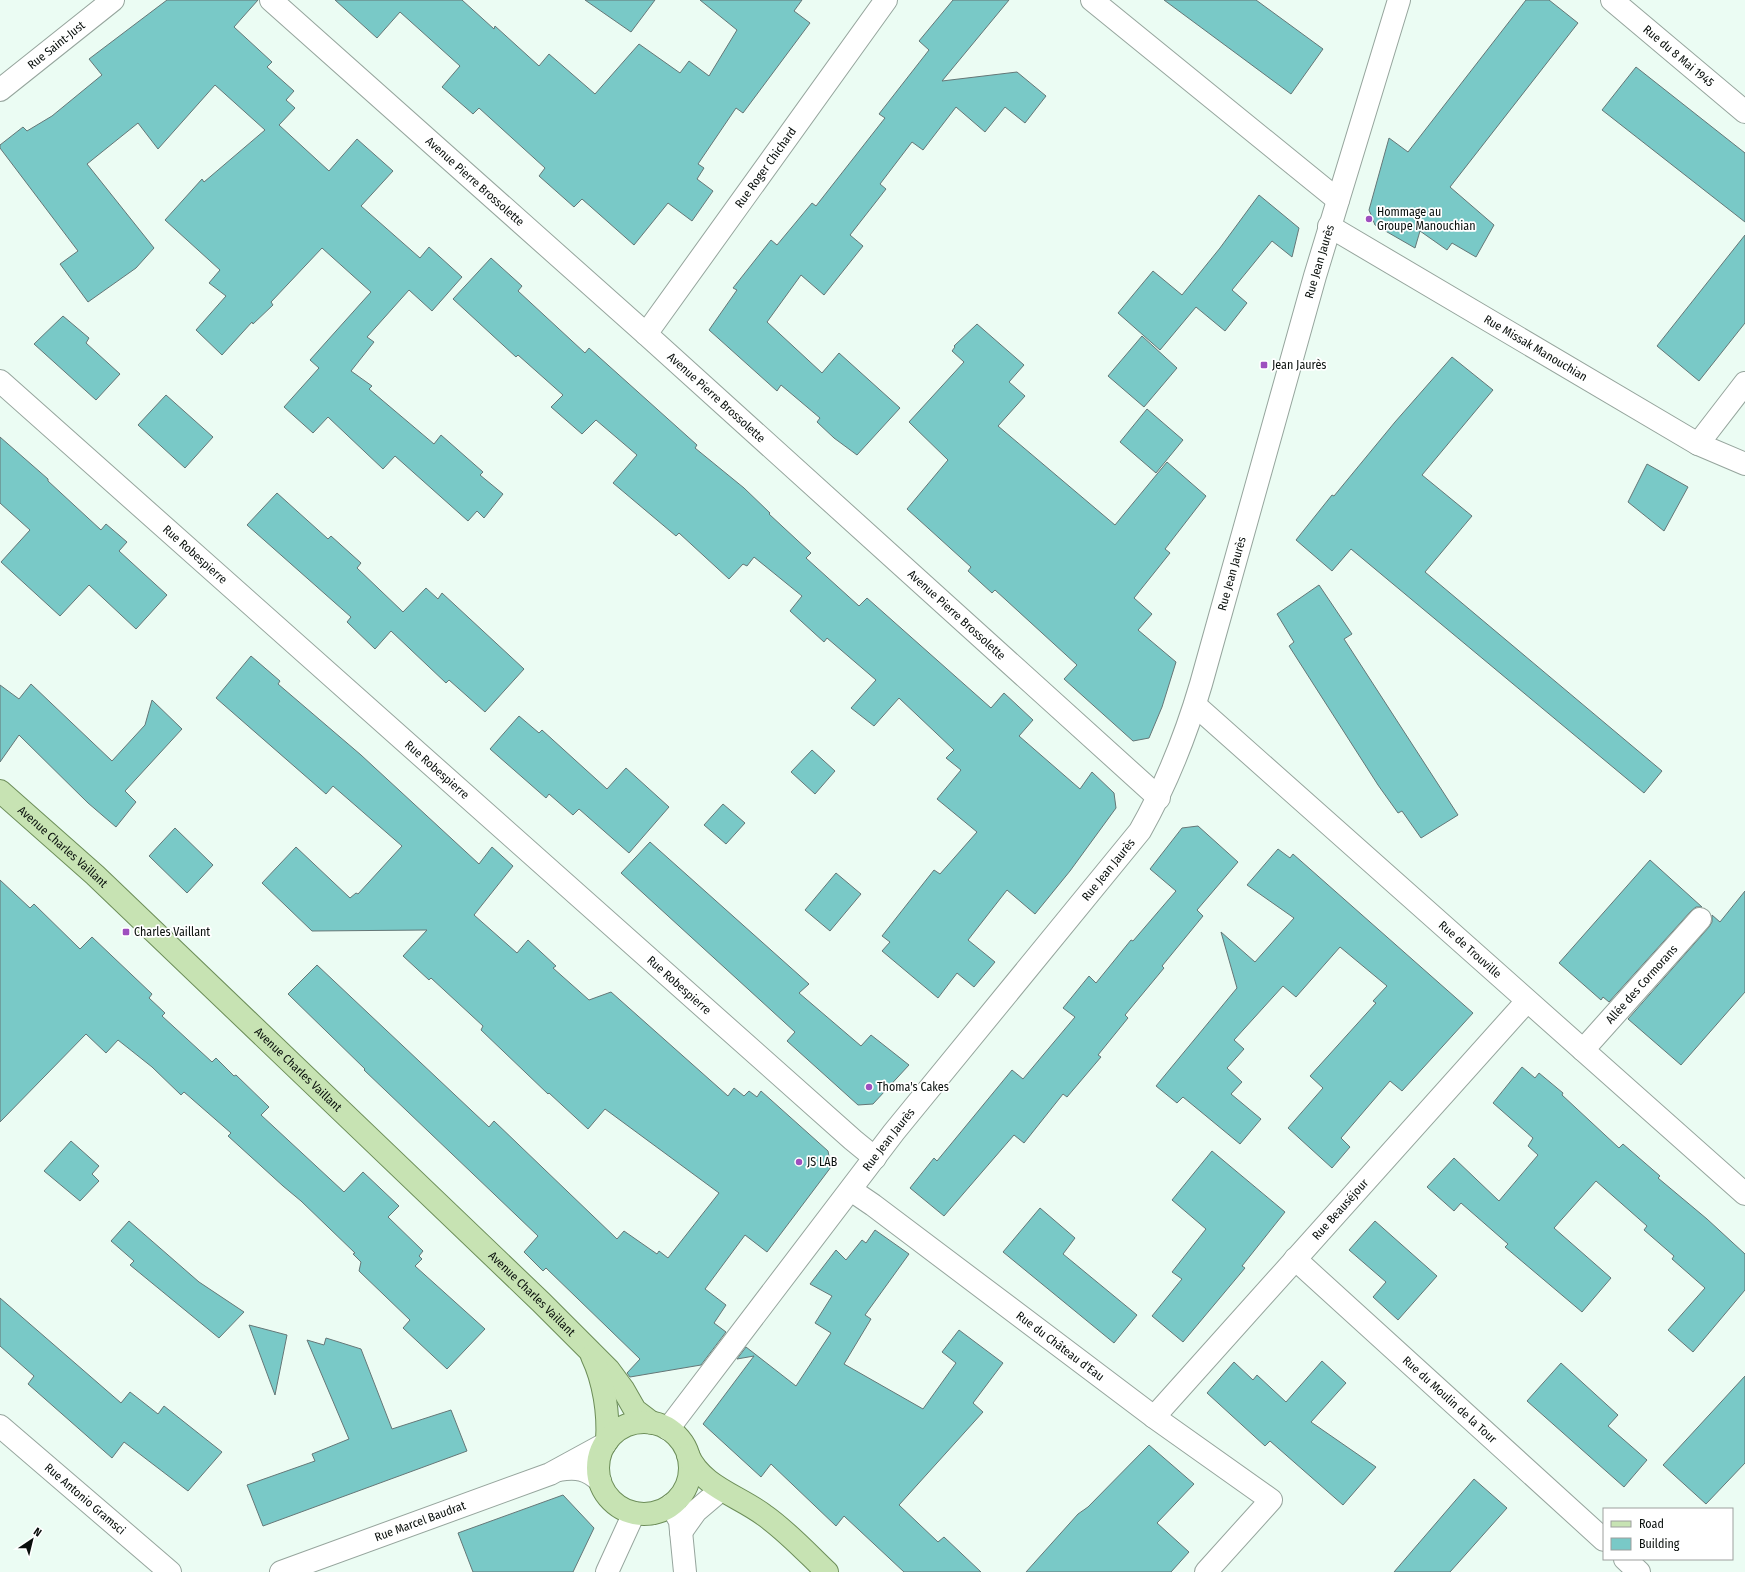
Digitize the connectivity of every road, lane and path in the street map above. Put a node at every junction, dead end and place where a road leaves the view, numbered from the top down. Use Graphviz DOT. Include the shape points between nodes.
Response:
graph roads {
  1 [pos="113,0"];
  2 [pos="271,0"];
  3 [pos="886,0"];
  4 [pos="1092,0"];
  5 [pos="1399,0"];
  6 [pos="1612,0"];
  7 [pos="0,90"];
  8 [pos="1745,112"];
  9 [pos="1338,200"];
  10 [pos="1329,226"];
  11 [pos="646,334"];
  12 [pos="0,381"];
  13 [pos="1745,383"];
  14 [pos="1698,444"];
  15 [pos="1745,464"];
  16 [pos="1195,705"];
  17 [pos="0,791"];
  18 [pos="1159,798"];
  19 [pos="1700,919"];
  20 [pos="1527,1001"];
  21 [pos="1582,1050"];
  22 [pos="875,1158"];
  23 [pos="851,1190"];
  24 [pos="1745,1194"];
  25 [pos="1295,1259"];
  26 [pos="591,1353"];
  27 [pos="1154,1417"];
  28 [pos="0,1426"];
  29 [pos="660,1426"];
  30 [pos="606,1442"];
  31 [pos="688,1455"];
  32 [pos="559,1470"];
  33 [pos="600,1481"];
  34 [pos="716,1494"];
  35 [pos="740,1500"];
  36 [pos="676,1501"];
  37 [pos="634,1513"];
  38 [pos="681,1532"];
  39 [pos="1603,1539"];
  40 [pos="1626,1560"];
  41 [pos="170,1572"];
  42 [pos="281,1572"];
  43 [pos="607,1572"];
  44 [pos="685,1572"];
  45 [pos="828,1572"];
  46 [pos="1206,1572"];
  47 [pos="1639,1572"];
  1 -- 7 [label="street, Rue Saint-Just"];
  2 -- 11 [label="street, Avenue Pierre Brossolette"];
  3 -- 11 [label="street, Rue Roger Chichard"];
  4 -- 9 [label="street"];
  5 -- 9 [label="street, Rue Jean Jaurès"];
  6 -- 8 [label="street, Rue du 8 Mai 1945"];
  9 -- 10 [label="street, Rue Jean Jaurès"];
  10 -- 14 [label="street, Rue Missak Manouchian"];
  10 -- 16 [label="street, Rue Jean Jaurès"];
  11 -- 18 [label="street, Avenue Pierre Brossolette"];
  12 -- 22 [label="street, Rue Robespierre"];
  13 -- 14 [label="street"];
  14 -- 15 [label="street, Rue Missak Manouchian"];
  16 -- 18 [label="street, Rue Jean Jaurès"];
  16 -- 20 [label="street, Rue de Trouville"];
  17 -- 26 [label="main road, Avenue Charles Vaillant" via="107,886 536,1296"];
  18 -- 22 [label="street, Rue Jean Jaurès" via="1140,831"];
  19 -- 21 [label="street, Allée des Cormorans"];
  20 -- 21 [label="street, Rue de Trouville"];
  20 -- 25 [label="street, Rue Beauséjour"];
  21 -- 24 [label="street, Rue de Trouville"];
  22 -- 23 [label="street, Rue Jean Jaurès"];
  23 -- 27 [label="street, Rue du Château d'Eau"];
  23 -- 29 [label="street, Rue Jean Jaurès"];
  25 -- 27 [label="street, Rue Beauséjour"];
  25 -- 39 [label="street, Rue du Moulin de la Tour"];
  26 -- 29 [label="main road, Avenue Charles Vaillant" via="616,1379 635,1410"];
  26 -- 30 [label="main road, Avenue Charles Vaillant" via="603,1394 608,1430"];
  27 -- 46 [label="street, Rue du Château d'Eau" via="1271,1500"];
  28 -- 41 [label="street, Rue Antonio Gramsci"];
  29 -- 30 [label="main road" via="644,1422 627,1426 613,1434"];
  29 -- 31 [label="main road" via="681,1441"];
  30 -- 32 [label="street, Rue Marcel Baudrat"];
  30 -- 33 [label="main road" via="598,1464"];
  31 -- 35 [label="main road" via="697,1470"];
  31 -- 36 [label="main road" via="689,1481"];
  32 -- 33 [label="street, Rue Marcel Baudrat" via="584,1469"];
  32 -- 42 [label="street, Rue Marcel Baudrat"];
  33 -- 37 [label="main road" via="613,1503"];
  34 -- 35 [label="main road"];
  34 -- 36 [label="main road" via="700,1493"];
  34 -- 38 [label="street" via="696,1511"];
  35 -- 45 [label="main road" via="771,1520"];
  36 -- 37 [label="main road" via="661,1512"];
  36 -- 38 [label="street"];
  37 -- 43 [label="street"];
  38 -- 44 [label="street"];
  40 -- 47 [label="street"];
}
